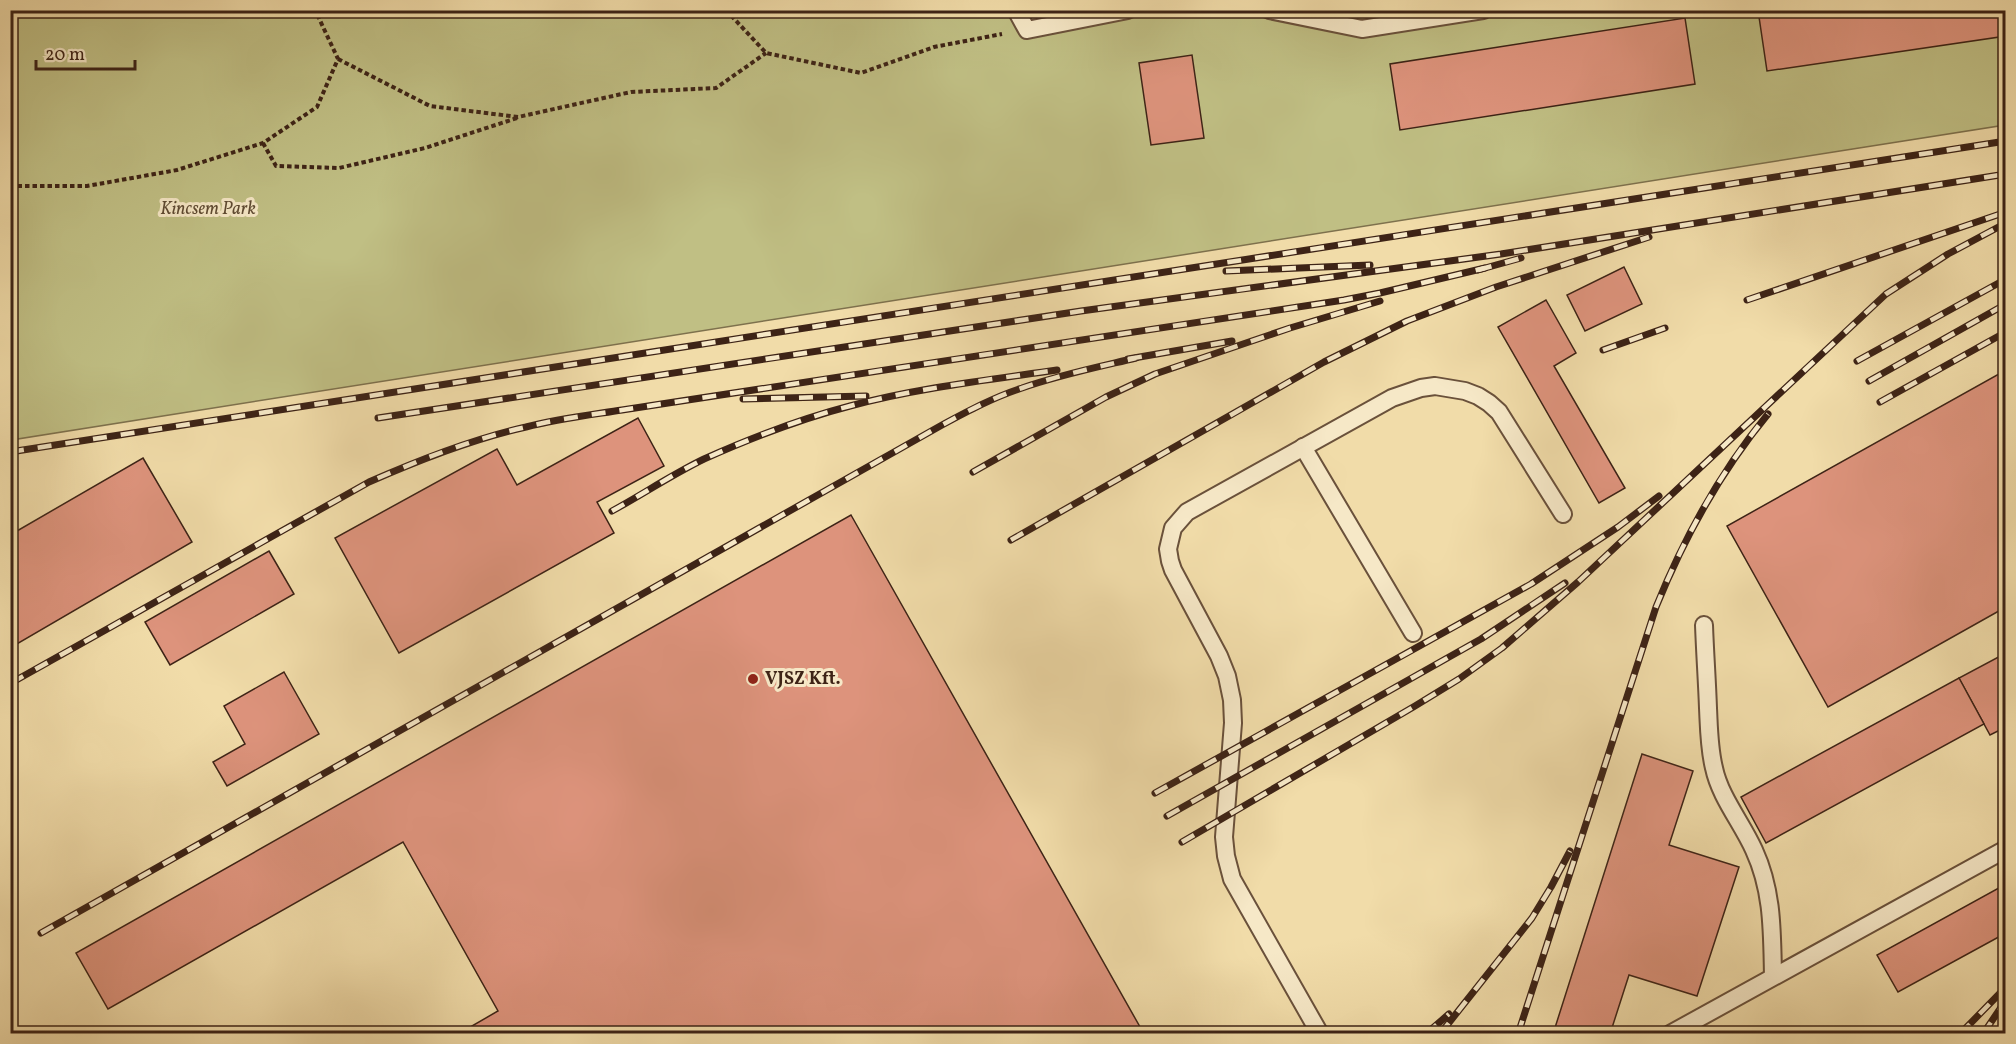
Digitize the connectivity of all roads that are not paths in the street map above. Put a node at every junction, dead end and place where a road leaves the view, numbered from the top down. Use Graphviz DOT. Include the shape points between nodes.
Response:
graph roads {
  1 [pos="1016,10"];
  2 [pos="1128,10"];
  3 [pos="1483,10"];
  4 [pos="1272,11"];
  5 [pos="1304,447"];
  6 [pos="1563,513"];
  7 [pos="1704,625"];
  8 [pos="1413,633"];
  9 [pos="2006,849"];
  10 [pos="1773,976"];
  11 [pos="1320,1034"];
  12 [pos="1670,1034"];
  1 -- 2 [label="lane" via="1027,30"];
  3 -- 4 [label="lane" via="1362,30"];
  5 -- 6 [label="lane" via="1392,398 1421,387 1465,391 1499,412"];
  5 -- 8 [label="lane"];
  5 -- 11 [label="lane" via="1187,512 1173,528 1168,549 1173,570 1219,656 1232,700 1224,837 1232,879"];
  7 -- 10 [label="lane" via="1714,769 1766,882 1771,904"];
  9 -- 10 [label="lane"];
  10 -- 12 [label="lane"];
}
